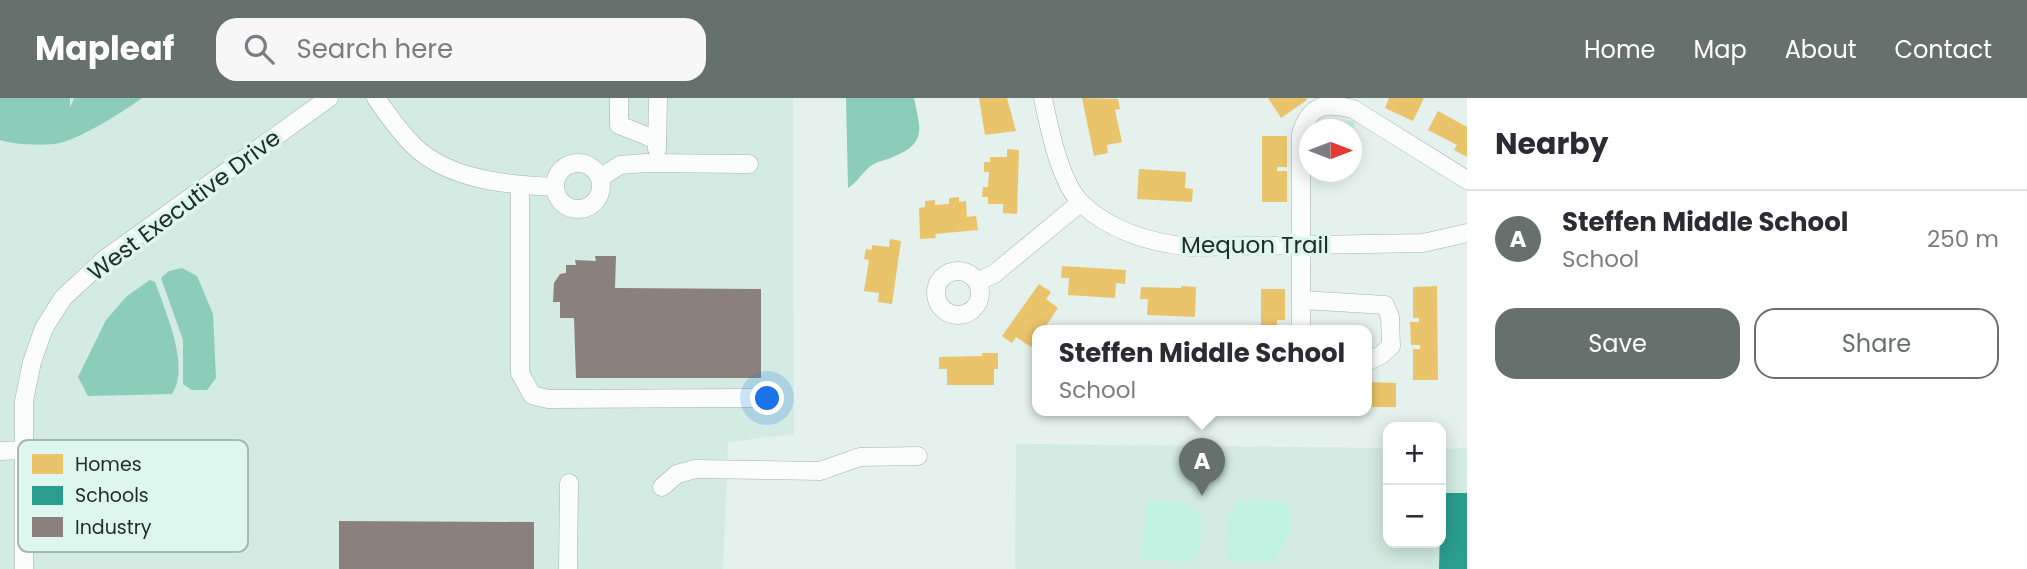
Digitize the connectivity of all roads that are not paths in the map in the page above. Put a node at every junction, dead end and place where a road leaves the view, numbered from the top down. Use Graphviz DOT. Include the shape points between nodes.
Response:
graph roads {
  1 [pos="329,98"];
  2 [pos="376,98"];
  3 [pos="619,98"];
  4 [pos="658,98"];
  5 [pos="1043,98"];
  6 [pos="657,140"];
  7 [pos="657,163"];
  8 [pos="749,164"];
  9 [pos="600,178"];
  10 [pos="1467,180"];
  11 [pos="520,186"];
  12 [pos="555,187"];
  13 [pos="1080,203"];
  14 [pos="1467,233"];
  15 [pos="1299,245"];
  16 [pos="977,282"];
  17 [pos="1302,300"];
  18 [pos="1301,325"];
  19 [pos="1372,360"];
  20 [pos="753,398"];
  21 [pos="24,440"];
  22 [pos="18,450"];
  23 [pos="0,451"];
  24 [pos="918,456"];
  25 [pos="569,483"];
  26 [pos="662,487"];
  27 [pos="568,569"];
  1 -- 21 [label="street, West Executive Drive" via="105,259 63,298 44,328 32,362 24,401"];
  2 -- 11 [label="street" via="414,146 435,160 464,175"];
  3 -- 6 [label="street" via="619,125"];
  4 -- 6 [label="street"];
  5 -- 13 [label="street" via="1054,150"];
  6 -- 7 [label="street"];
  7 -- 8 [label="street"];
  7 -- 9 [label="street" via="621,165"];
  9 -- 12 [label="street" via="591,166 577,162 564,167"];
  9 -- 12 [label="street" via="600,194 583,209 567,207"];
  10 -- 15 [label="street" via="1353,109 1324,105 1306,119 1301,134"];
  11 -- 12 [label="street"];
  11 -- 20 [label="street" via="520,373 532,395 548,400"];
  13 -- 15 [label="street, Mequon Trail" via="1127,233 1158,244"];
  13 -- 16 [label="street" via="994,274"];
  14 -- 15 [label="street, Mequon Trail" via="1423,243"];
  15 -- 17 [label="street"];
  17 -- 18 [label="street"];
  17 -- 19 [label="street" via="1385,305 1391,346"];
  22 -- 23 [label="street"];
  24 -- 26 [label="street" via="860,457 820,471 695,469 677,474"];
  25 -- 27 [label="street"];
}
